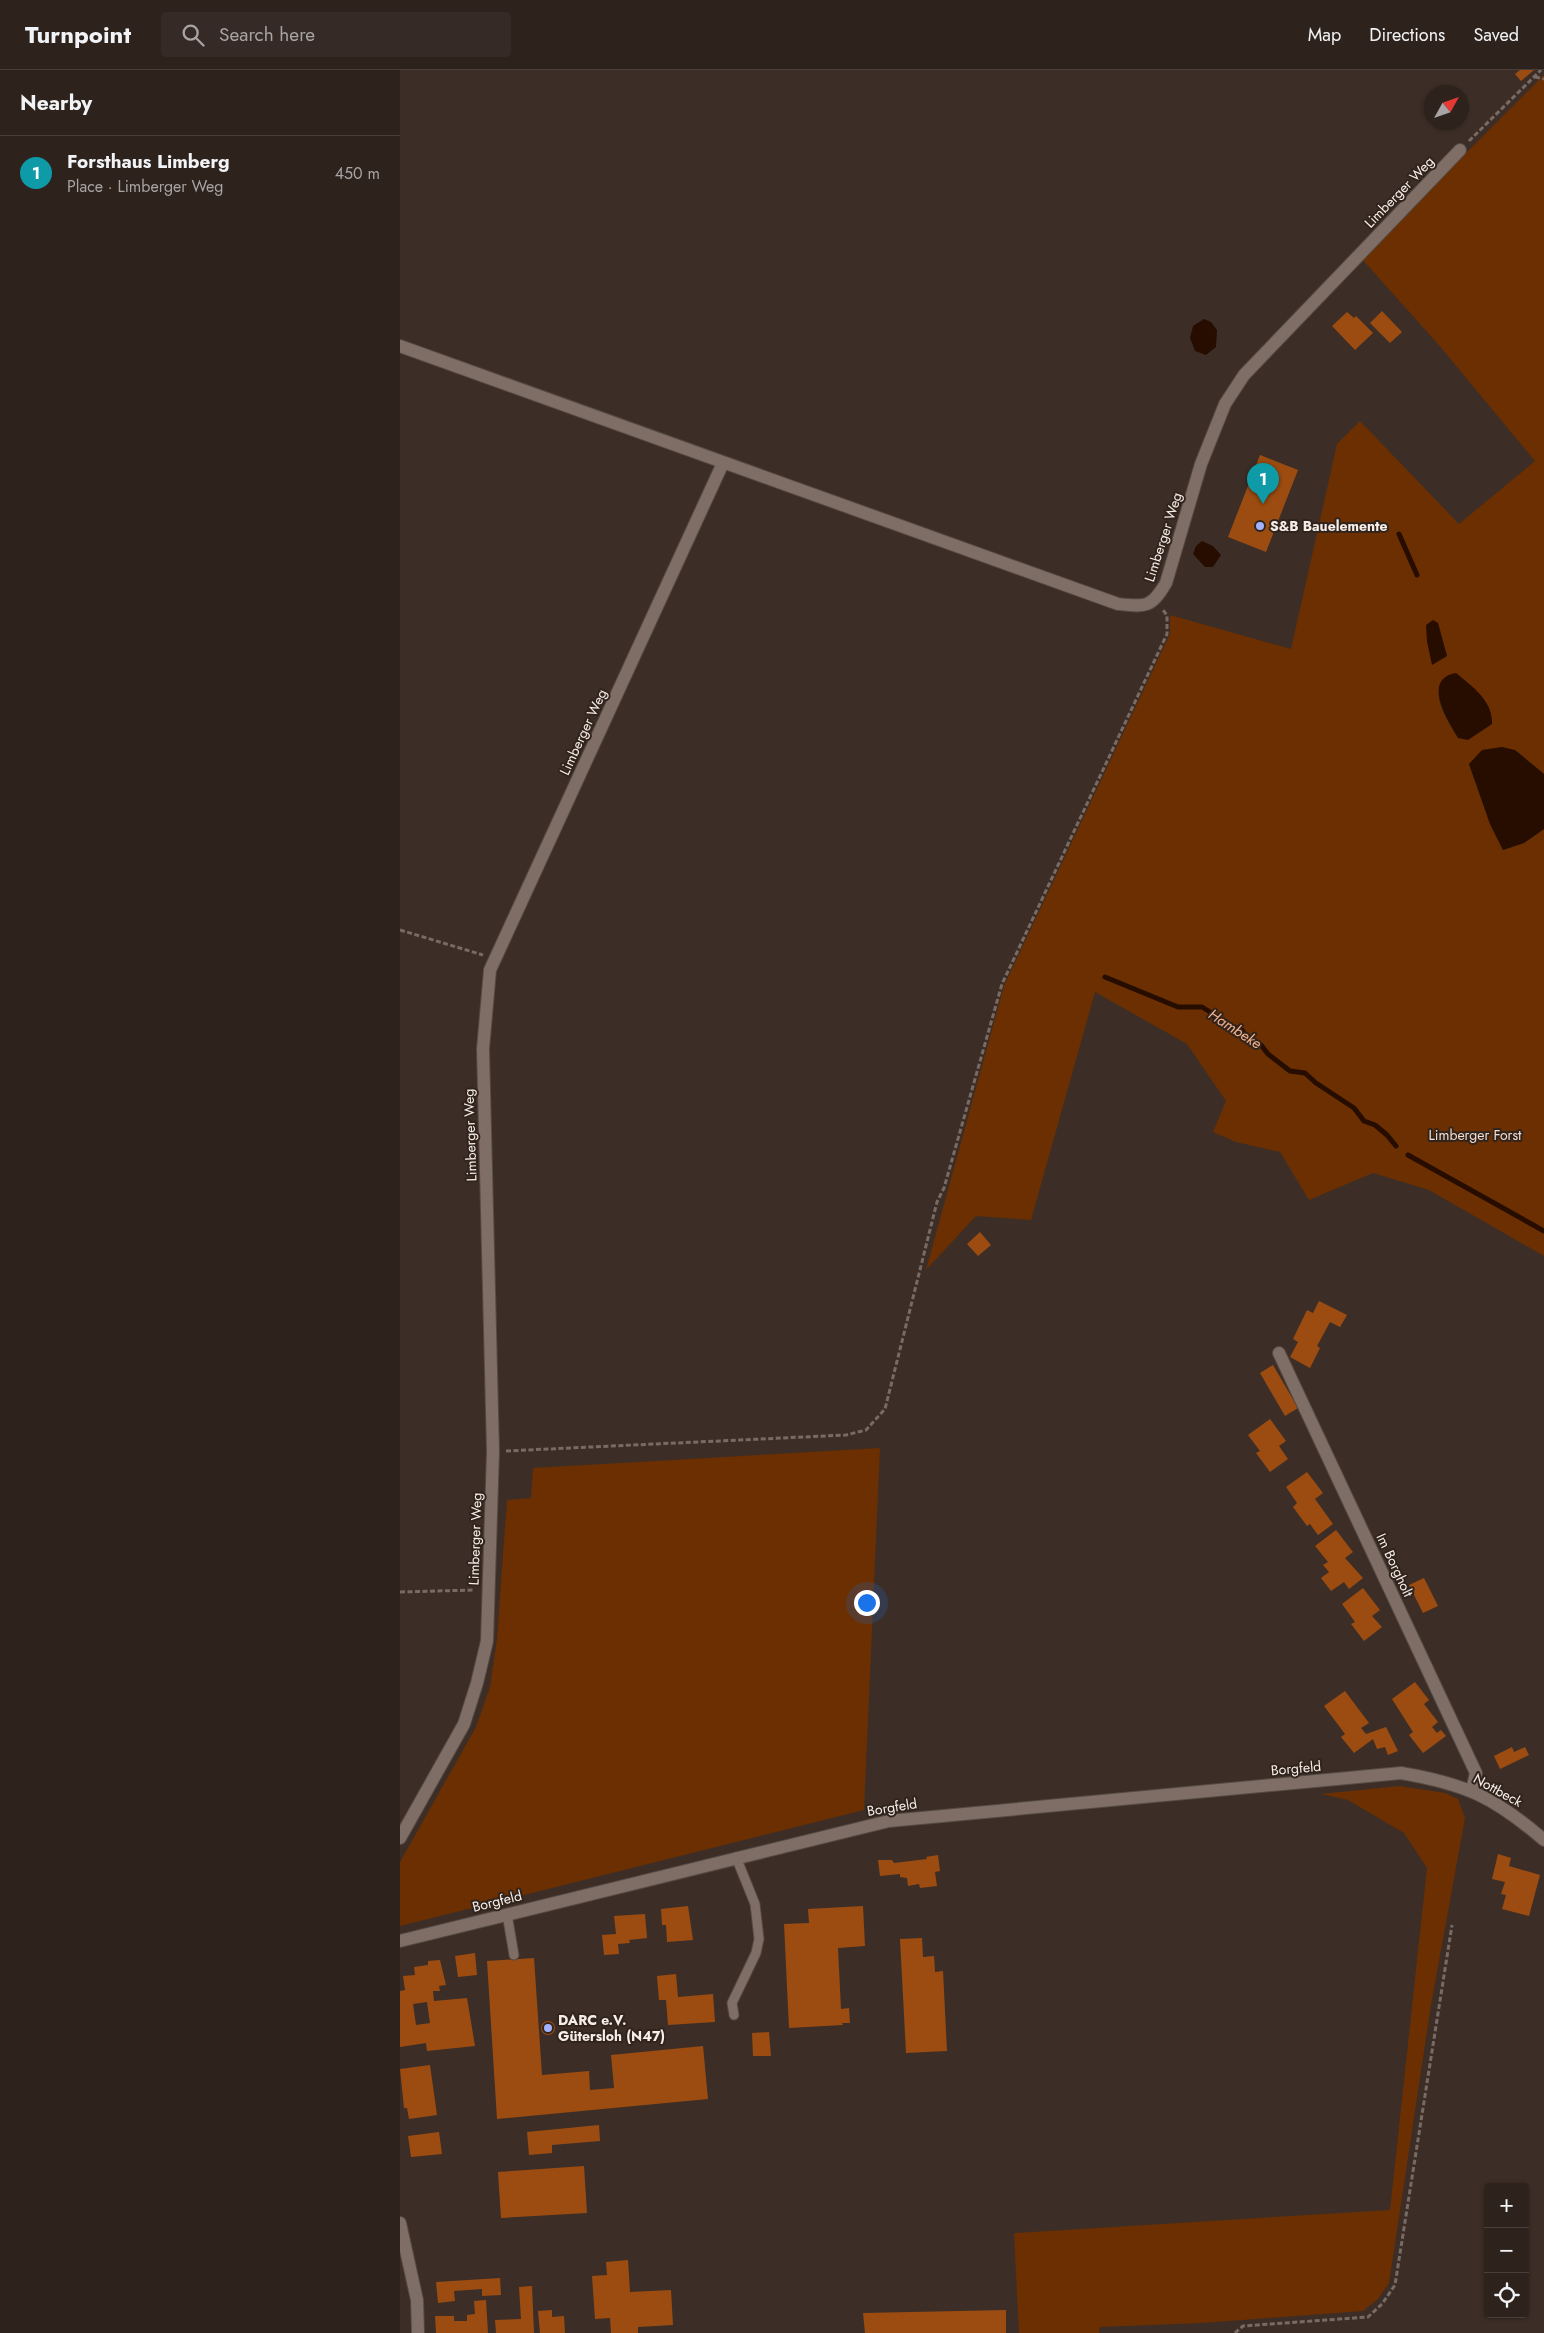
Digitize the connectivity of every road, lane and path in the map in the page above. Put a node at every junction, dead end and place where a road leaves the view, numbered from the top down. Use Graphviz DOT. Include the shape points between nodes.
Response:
graph roads {
  1 [pos="1541,70"];
  2 [pos="1535,77"];
  3 [pos="1544,80"];
  4 [pos="1460,150"];
  5 [pos="400,346"];
  6 [pos="723,463"];
  7 [pos="1156,601"];
  8 [pos="400,930"];
  9 [pos="495,959"];
  10 [pos="1279,1353"];
  11 [pos="493,1452"];
  12 [pos="488,1590"];
  13 [pos="400,1592"];
  14 [pos="1401,1773"];
  15 [pos="1472,1790"];
  16 [pos="400,1838"];
  17 [pos="1544,1840"];
  18 [pos="736,1857"];
  19 [pos="508,1914"];
  20 [pos="1452,1925"];
  21 [pos="400,1941"];
  22 [pos="514,1954"];
  23 [pos="734,2015"];
  24 [pos="400,2223"];
  25 [pos="418,2333"];
  26 [pos="1235,2333"];
  1 -- 2 [label="path"];
  2 -- 3 [label="path"];
  2 -- 4 [label="path"];
  4 -- 7 [label="street, Limberger Weg" via="1244,375 1225,404 1208,447 1166,583"];
  5 -- 6 [label="street, Limberger Weg"];
  6 -- 7 [label="street, Limberger Weg" via="1118,604 1143,607"];
  6 -- 9 [label="street, Limberger Weg"];
  7 -- 11 [label="path" via="1167,615 1167,634 1002,984 944,1188 937,1202 885,1409 866,1430 846,1435"];
  8 -- 9 [label="path"];
  9 -- 11 [label="street, Limberger Weg" via="490,970 483,1049"];
  10 -- 15 [label="street, Im Borgholt" via="1476,1773"];
  11 -- 12 [label="street, Limberger Weg"];
  12 -- 13 [label="path"];
  12 -- 16 [label="street, Limberger Weg" via="486,1641 464,1724"];
  14 -- 15 [label="street, Nottbeck" via="1442,1780"];
  14 -- 18 [label="street, Borgfeld" via="889,1820"];
  15 -- 17 [label="street, Nottbeck" via="1516,1815"];
  18 -- 19 [label="street, Borgfeld"];
  18 -- 23 [label="lane" via="755,1904 759,1939 756,1953 732,2003"];
  19 -- 21 [label="street, Borgfeld"];
  19 -- 22 [label="lane"];
  20 -- 26 [label="path" via="1395,2286 1368,2317 1243,2326"];
  24 -- 25 [label="street" via="417,2300"];
}
